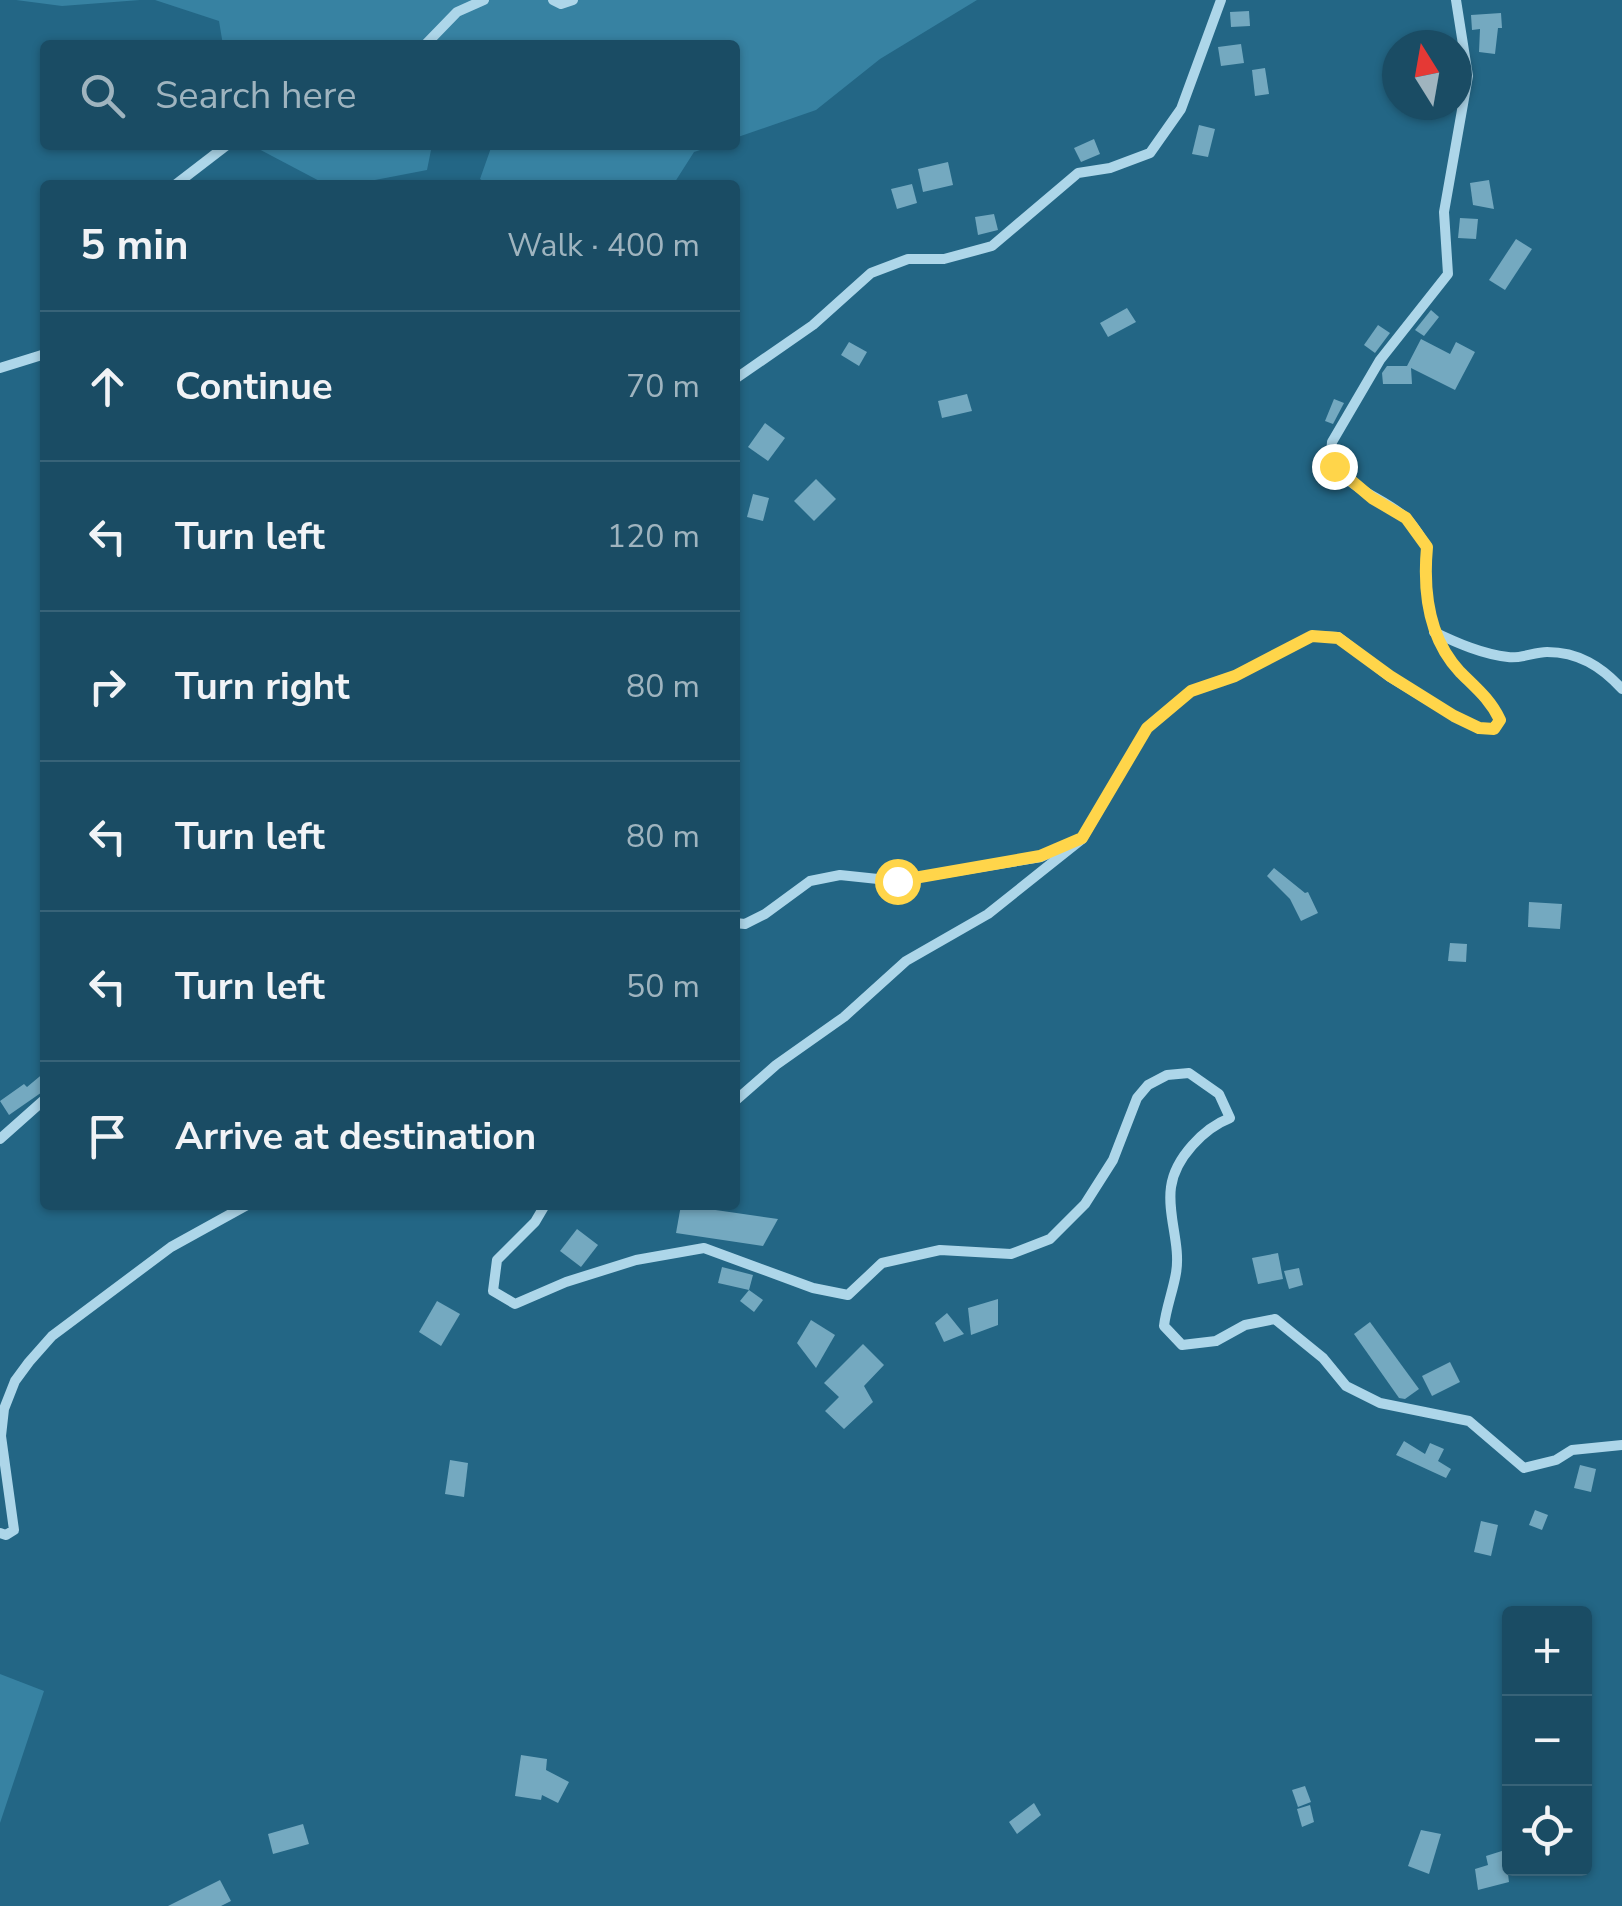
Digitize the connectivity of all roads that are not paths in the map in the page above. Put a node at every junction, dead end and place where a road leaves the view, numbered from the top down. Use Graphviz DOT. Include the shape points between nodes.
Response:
graph roads {
  1 [pos="484,0"];
  2 [pos="553,0"];
  3 [pos="573,0"];
  4 [pos="1221,0"];
  5 [pos="1456,0"];
  6 [pos="431,40"];
  7 [pos="220,150"];
  8 [pos="181,180"];
  9 [pos="40,356"];
  10 [pos="0,368"];
  11 [pos="740,375"];
  12 [pos="1433,632"];
  13 [pos="1622,688"];
  14 [pos="1082,838"];
  15 [pos="740,924"];
  16 [pos="740,1097"];
  17 [pos="40,1104"];
  18 [pos="0,1139"];
  19 [pos="239,1210"];
  20 [pos="542,1210"];
  21 [pos="1622,1445"];
  22 [pos="0,1533"];
  1 -- 6 [label="street" via="457,12"];
  2 -- 3 [label="street"];
  4 -- 11 [label="street" via="1181,109 1150,152 1078,173 992,246 944,259 908,259 871,273"];
  5 -- 12 [label="street" via="1468,76 1444,212 1448,274 1380,360 1330,456 1372,498 1406,518 1427,547"];
  7 -- 8 [label="street"];
  9 -- 10 [label="street"];
  12 -- 13 [label="street" via="1512,658 1546,652 1581,656"];
  12 -- 14 [label="street" via="1457,669 1491,702 1500,720 1494,729 1454,716 1338,638 1312,636 1191,691 1147,728"];
  14 -- 15 [label="street" via="1040,856 897,881 840,875 810,880 765,914"];
  14 -- 16 [label="street" via="988,914 906,961"];
  17 -- 18 [label="street"];
  19 -- 22 [label="street" via="172,1248 52,1336 28,1362 4,1409 0,1436 14,1530"];
  20 -- 21 [label="street" via="498,1260 494,1292 516,1304 636,1260 704,1248 848,1296 882,1264 940,1250 1011,1254 1050,1239 1086,1204 1114,1160 1137,1098 1148,1085 1189,1072 1219,1094 1230,1118 1188,1150 1171,1186 1176,1272 1164,1326 1182,1346 1275,1320 1346,1386 1380,1403 1469,1421 1524,1468 1572,1450"];
}
